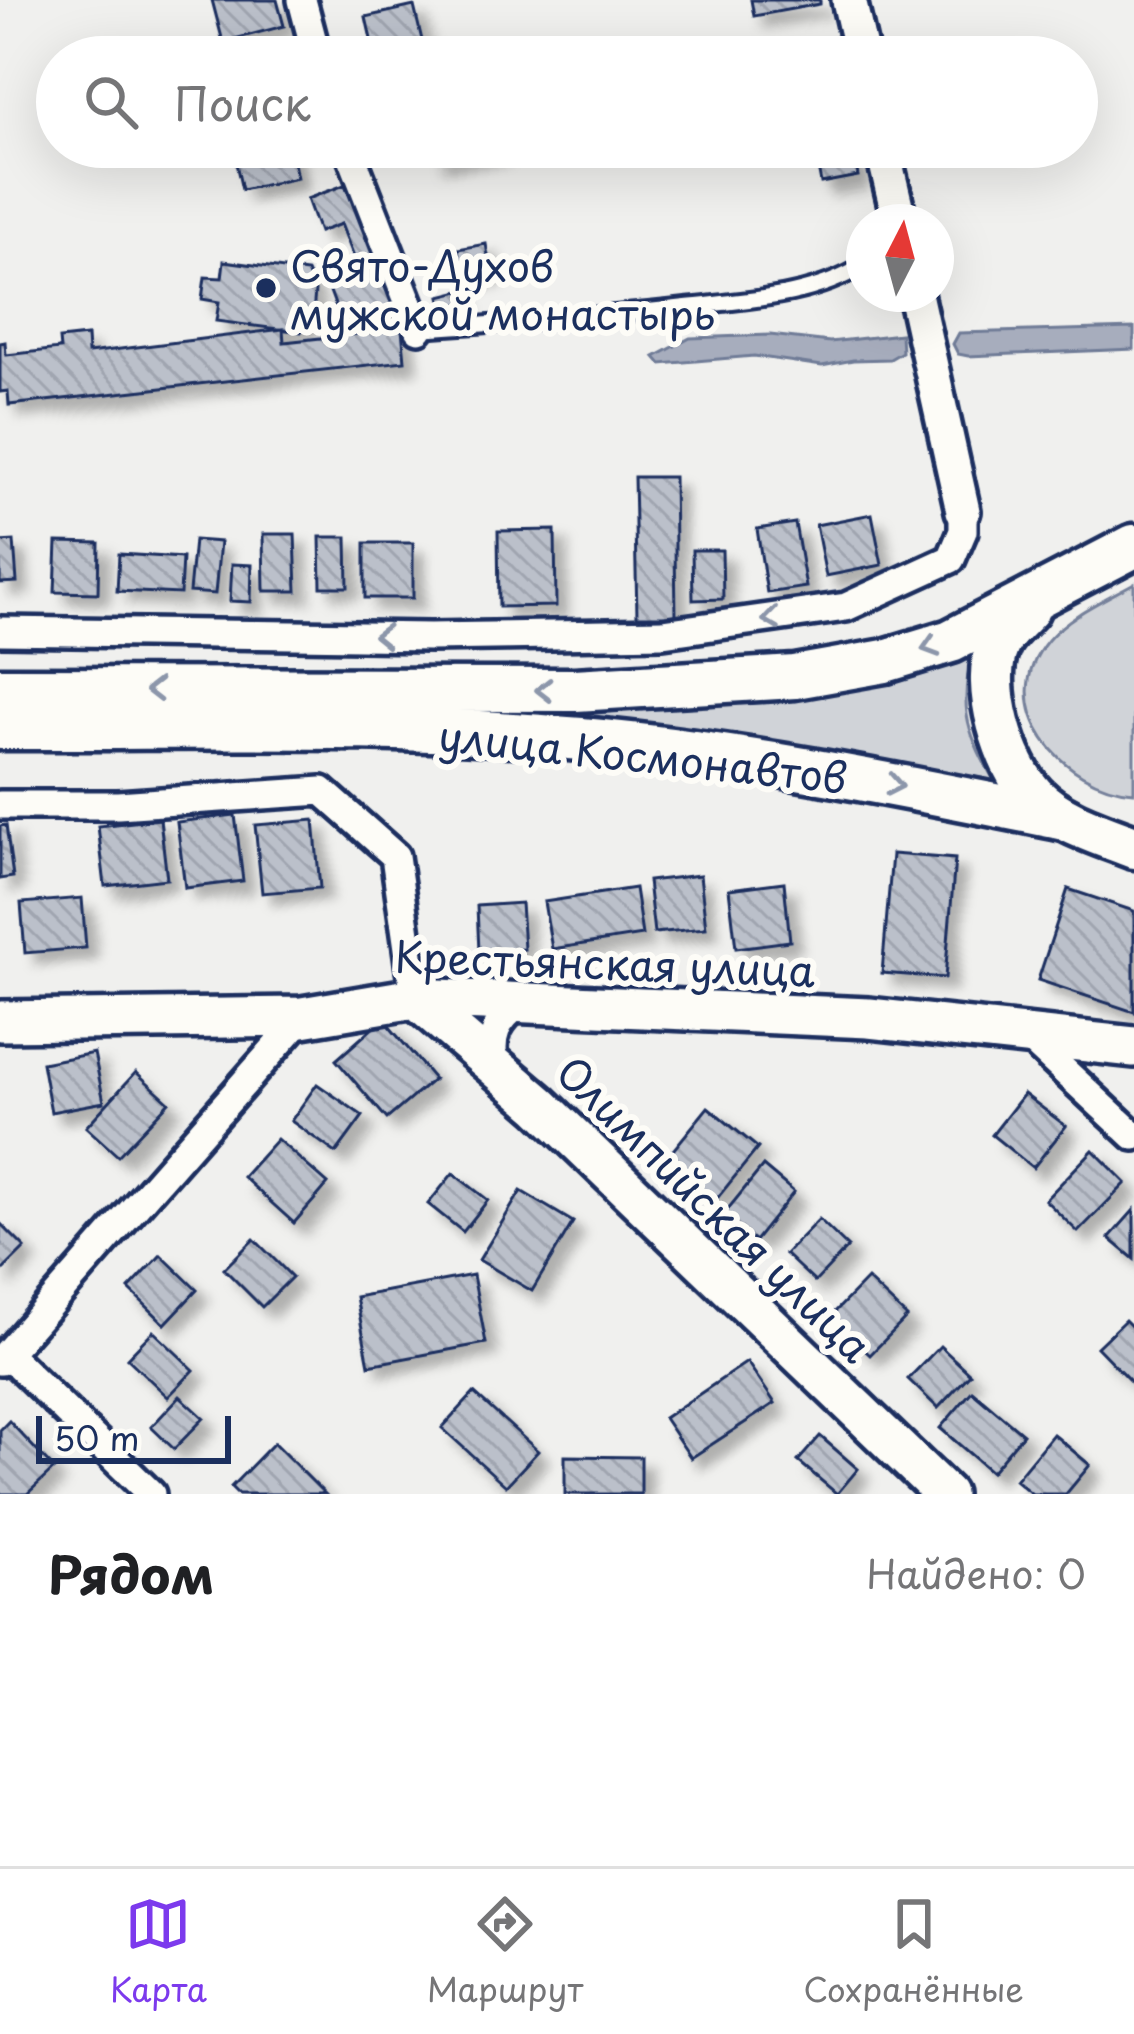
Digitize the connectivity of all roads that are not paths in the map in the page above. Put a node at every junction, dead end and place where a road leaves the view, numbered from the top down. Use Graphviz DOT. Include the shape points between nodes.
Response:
graph roads {
  1 [pos="302,0"];
  2 [pos="849,0"];
  3 [pos="311,36"];
  4 [pos="857,36"];
  5 [pos="356,168"];
  6 [pos="887,168"];
  7 [pos="895,204"];
  8 [pos="846,276"];
  9 [pos="920,312"];
  10 [pos="418,329"];
  11 [pos="963,511"];
  12 [pos="1134,546"];
  13 [pos="1036,599"];
  14 [pos="0,631"];
  15 [pos="0,689"];
  16 [pos="0,728"];
  17 [pos="0,806"];
  18 [pos="1065,819"];
  19 [pos="1134,847"];
  20 [pos="415,998"];
  21 [pos="520,1003"];
  22 [pos="302,1017"];
  23 [pos="0,1021"];
  24 [pos="1028,1037"];
  25 [pos="1134,1047"];
  26 [pos="494,1066"];
  27 [pos="1134,1136"];
  28 [pos="3,1358"];
  29 [pos="152,1494"];
  30 [pos="944,1494"];
  1 -- 3 [label="street"];
  2 -- 4 [label="street"];
  5 -- 10 [label="street"];
  6 -- 7 [label="street"];
  8 -- 10 [label="lane" via="766,298"];
  9 -- 11 [label="street"];
  11 -- 14 [label="street, one-way" via="951,560 846,607 663,633"];
  12 -- 13 [label="main road"];
  13 -- 15 [label="main road, one-way" via="951,640 796,677 575,690"];
  13 -- 18 [label="main road" via="997,646 993,688 1002,741 1020,778"];
  16 -- 18 [label="main road, улица Космонавтов, one-way" via="446,730 584,740 780,764"];
  17 -- 20 [label="street" via="322,791 395,856"];
  18 -- 19 [label="main road"];
  20 -- 21 [label="main road, Крестьянская улица"];
  20 -- 22 [label="main road, Крестьянская улица"];
  20 -- 26 [label="main road, Олимпийская улица"];
  21 -- 24 [label="main road, Крестьянская улица" via="869,1018"];
  21 -- 26 [label="street" via="496,1027"];
  22 -- 23 [label="main road, Крестьянская улица"];
  22 -- 28 [label="street"];
  24 -- 25 [label="main road, Крестьянская улица"];
  24 -- 27 [label="street"];
  26 -- 30 [label="main road, Олимпийская улица"];
  28 -- 29 [label="street"];
}
